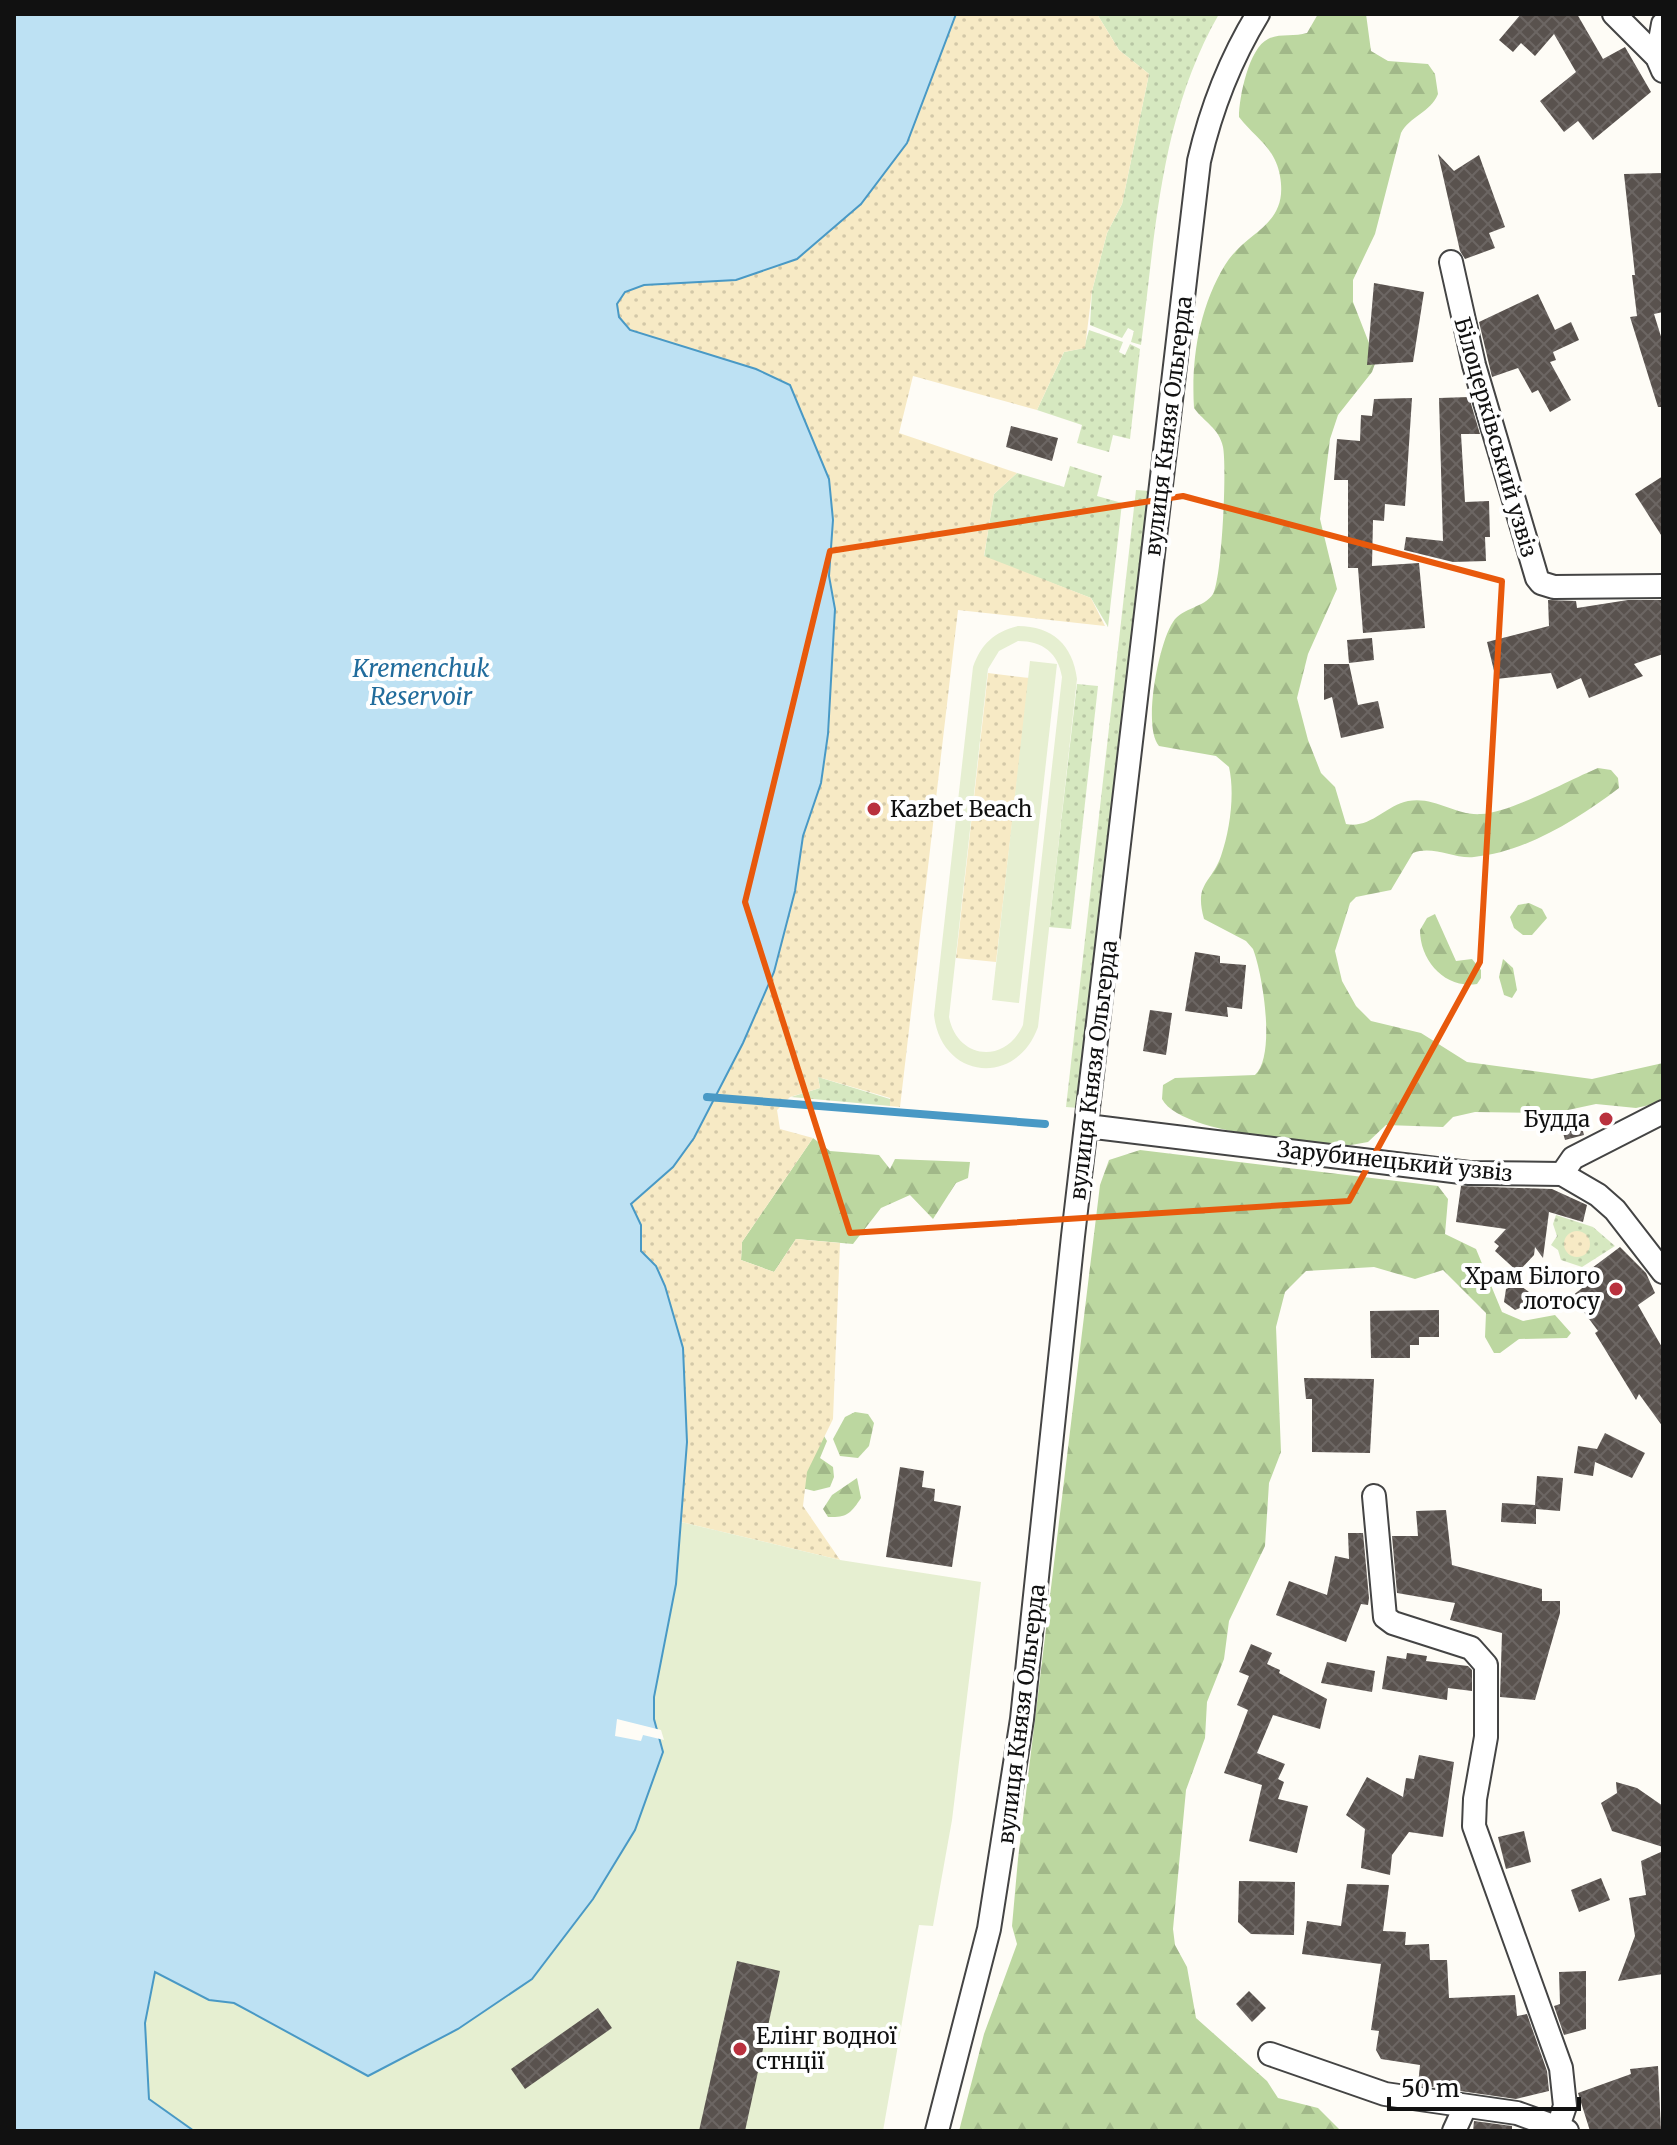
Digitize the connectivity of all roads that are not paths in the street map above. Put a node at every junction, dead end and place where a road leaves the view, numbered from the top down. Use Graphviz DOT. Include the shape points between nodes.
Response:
graph roads {
  1 [pos="1258,14"];
  2 [pos="1614,14"];
  3 [pos="1663,24"];
  4 [pos="1660,64"];
  5 [pos="1451,262"];
  6 [pos="1663,586"];
  7 [pos="1663,1112"];
  8 [pos="1087,1126"];
  9 [pos="1562,1174"];
  10 [pos="1663,1272"];
  11 [pos="1374,1496"];
  12 [pos="1270,2054"];
  13 [pos="1465,2107"];
  14 [pos="1562,2129"];
  15 [pos="937,2131"];
  16 [pos="1454,2131"];
  1 -- 8 [label="street, вулиця Князя Ольгерда" via="1225,77 1199,161"];
  2 -- 4 [label="street"];
  3 -- 4 [label="street"];
  5 -- 6 [label="street, Білоцерківський узвіз" via="1474,365 1537,578 1547,586"];
  7 -- 9 [label="street" via="1573,1158"];
  8 -- 9 [label="street, Зарубинецький узвіз" via="1469,1173"];
  8 -- 15 [label="street, вулиця Князя Ольгерда" via="1038,1586 1004,1844 984,1953"];
  9 -- 10 [label="street" via="1615,1210"];
  11 -- 14 [label="street" via="1385,1617 1471,1648 1486,1665 1486,1737 1474,1826 1557,2056 1565,2106"];
  12 -- 13 [label="street" via="1385,2094"];
  13 -- 14 [label="street" via="1517,2113"];
  13 -- 16 [label="street"];
}
